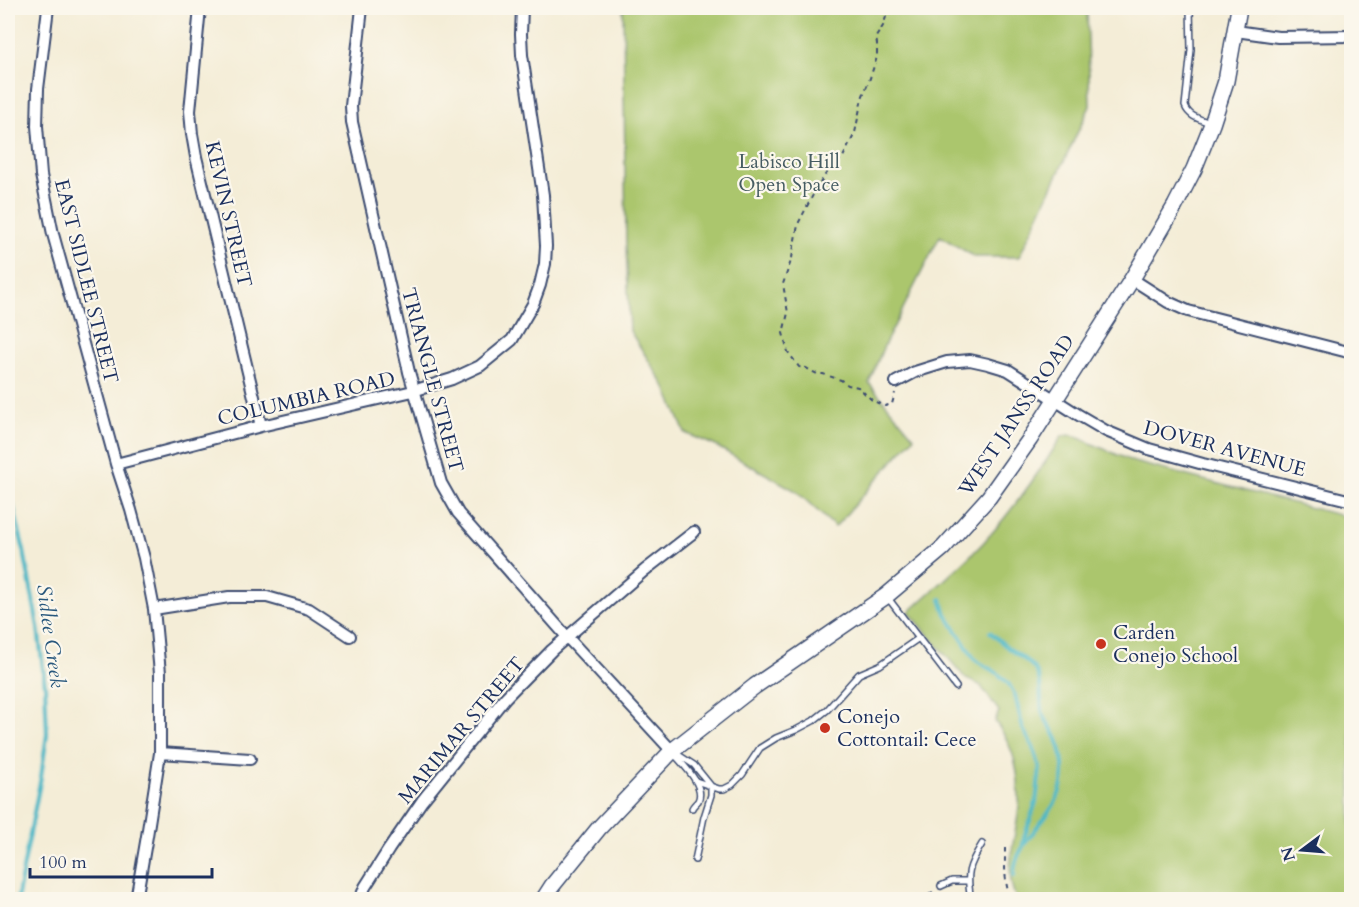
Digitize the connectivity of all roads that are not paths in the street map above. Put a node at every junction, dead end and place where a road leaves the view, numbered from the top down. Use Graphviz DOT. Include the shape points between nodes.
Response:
graph roads {
  1 [pos="48,8"];
  2 [pos="200,8"];
  3 [pos="362,8"];
  4 [pos="522,8"];
  5 [pos="1190,8"];
  6 [pos="1239,8"];
  7 [pos="1236,31"];
  8 [pos="1352,36"];
  9 [pos="1212,124"];
  10 [pos="1132,279"];
  11 [pos="1352,353"];
  12 [pos="896,382"];
  13 [pos="413,391"];
  14 [pos="1055,399"];
  15 [pos="261,426"];
  16 [pos="116,464"];
  17 [pos="1352,501"];
  18 [pos="694,532"];
  19 [pos="886,596"];
  20 [pos="154,609"];
  21 [pos="350,636"];
  22 [pos="568,638"];
  23 [pos="919,638"];
  24 [pos="956,687"];
  25 [pos="672,751"];
  26 [pos="159,753"];
  27 [pos="250,759"];
  28 [pos="696,781"];
  29 [pos="711,786"];
  30 [pos="692,808"];
  31 [pos="982,844"];
  32 [pos="695,860"];
  33 [pos="968,881"];
  34 [pos="941,886"];
  35 [pos="136,898"];
  36 [pos="149,900"];
  37 [pos="360,900"];
  38 [pos="543,900"];
  39 [pos="971,900"];
  1 -- 16 [label="street, EAST SIDLEE STREET" via="38,89 41,175 53,234"];
  2 -- 15 [label="street, KEVIN STREET" via="191,96 192,134"];
  3 -- 13 [label="street, TRIANGLE STREET" via="351,122"];
  4 -- 13 [label="street, COLUMBIA ROAD" via="522,55 546,228 540,285 512,340 497,353 452,379"];
  5 -- 9 [label="lane" via="1191,50 1185,106 1192,115"];
  6 -- 7 [label="main road, WEST JANSS ROAD"];
  7 -- 8 [label="street" via="1278,37"];
  7 -- 9 [label="main road, WEST JANSS ROAD"];
  9 -- 10 [label="main road, WEST JANSS ROAD" via="1180,197"];
  10 -- 11 [label="street" via="1188,311"];
  10 -- 14 [label="main road, WEST JANSS ROAD"];
  12 -- 14 [label="street, DOVER AVENUE" via="947,362 970,360 1008,370"];
  13 -- 15 [label="street, COLUMBIA ROAD"];
  13 -- 22 [label="street, TRIANGLE STREET" via="449,499"];
  14 -- 17 [label="street, DOVER AVENUE" via="1106,431 1149,449"];
  14 -- 19 [label="main road, WEST JANSS ROAD" via="989,497 943,548"];
  15 -- 16 [label="street, COLUMBIA ROAD"];
  16 -- 20 [label="street, EAST SIDLEE STREET" via="144,558"];
  18 -- 22 [label="street, MARIMAR STREET"];
  19 -- 23 [label="lane"];
  19 -- 25 [label="main road, WEST JANSS ROAD" via="755,686"];
  20 -- 21 [label="street" via="229,597 267,597 309,609"];
  20 -- 26 [label="street, EAST SIDLEE STREET" via="160,673"];
  22 -- 25 [label="street, TRIANGLE STREET"];
  22 -- 37 [label="street, MARIMAR STREET" via="505,698 458,754 389,849"];
  23 -- 24 [label="lane"];
  23 -- 29 [label="lane" via="880,665 859,674 813,721 759,748 732,785 724,789"];
  25 -- 28 [label="lane"];
  25 -- 29 [label="lane" via="694,765"];
  25 -- 38 [label="main road, WEST JANSS ROAD" via="599,828"];
  26 -- 27 [label="street"];
  26 -- 35 [label="street, EAST SIDLEE STREET"];
  28 -- 29 [label="lane"];
  28 -- 30 [label="lane" via="700,796"];
  29 -- 32 [label="lane"];
  31 -- 33 [label="lane" via="971,862"];
  33 -- 34 [label="lane"];
  33 -- 39 [label="lane"];
  35 -- 36 [label="street"];
}
